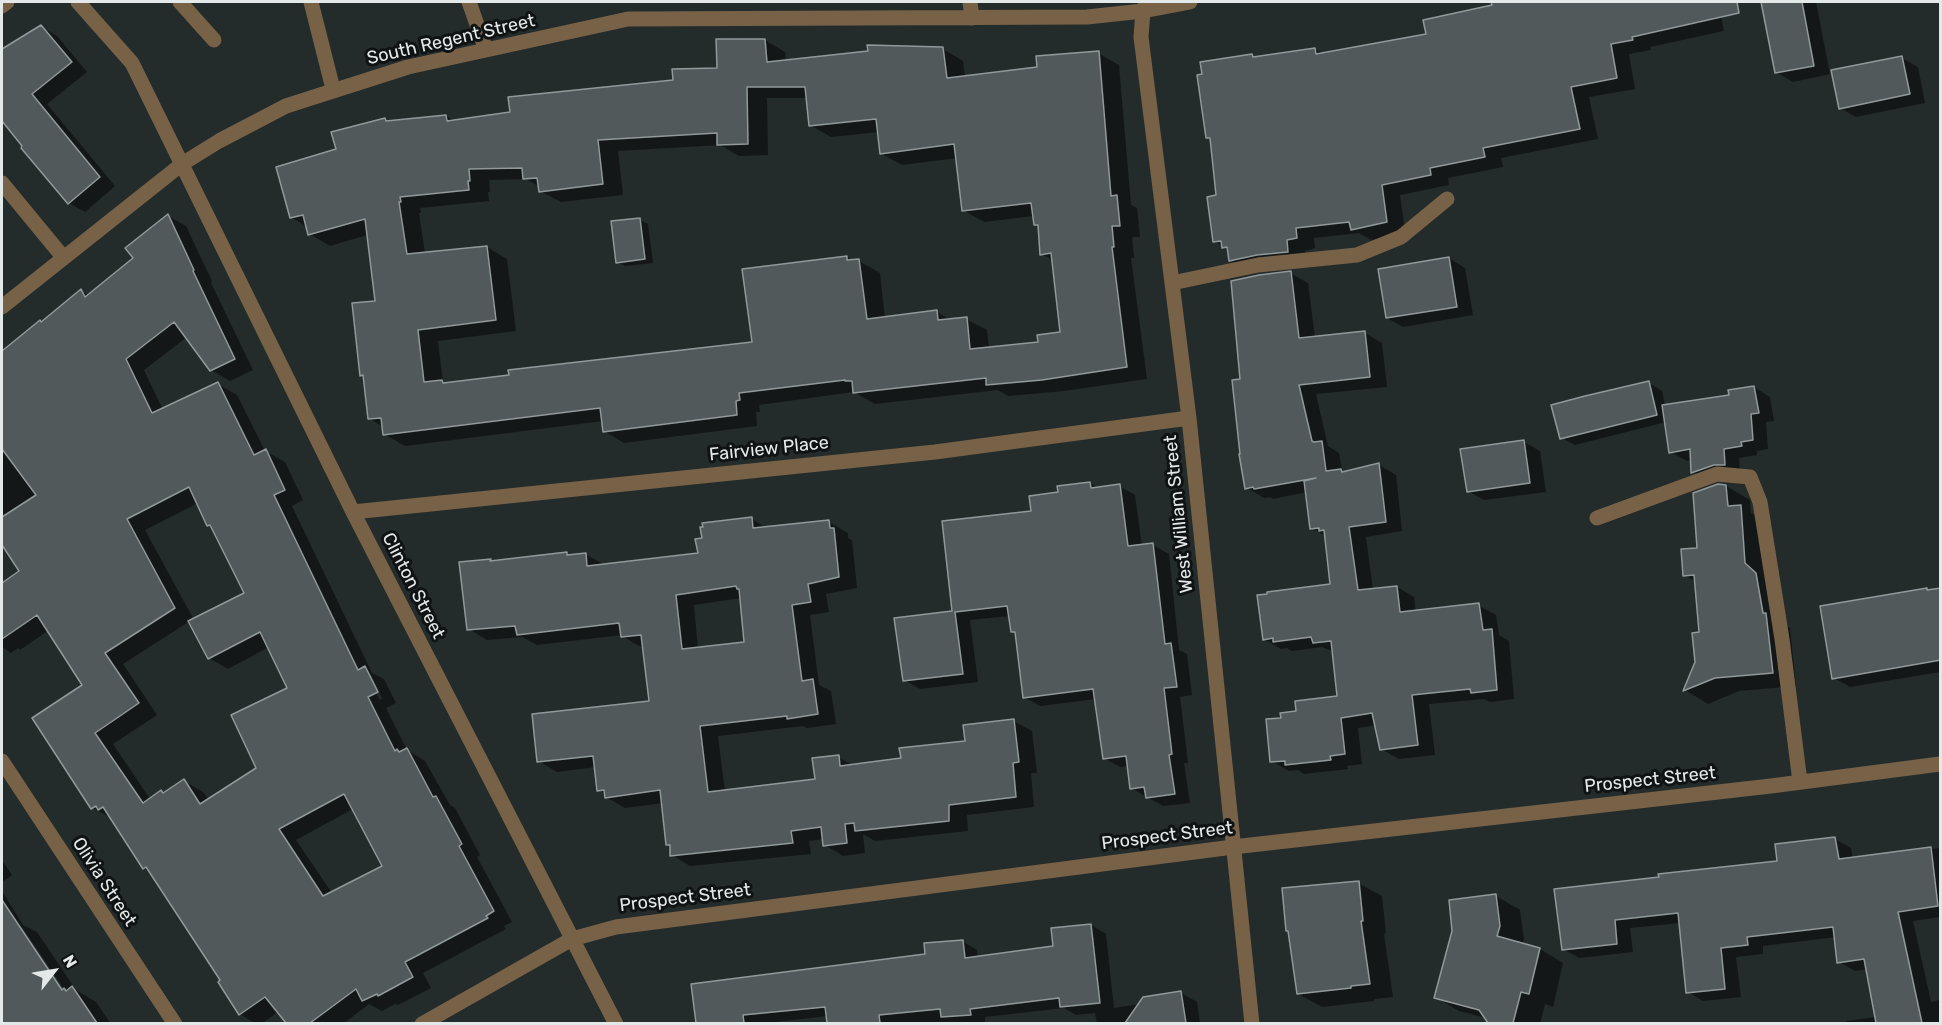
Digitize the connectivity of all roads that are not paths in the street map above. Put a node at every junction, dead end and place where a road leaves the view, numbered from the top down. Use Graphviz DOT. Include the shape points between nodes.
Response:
graph roads {
  1 [pos="7,2"];
  2 [pos="78,2"];
  3 [pos="180,2"];
  4 [pos="311,2"];
  5 [pos="469,2"];
  6 [pos="970,2"];
  7 [pos="1190,2"];
  8 [pos="2,6"];
  9 [pos="1144,6"];
  10 [pos="972,18"];
  11 [pos="214,40"];
  12 [pos="486,50"];
  13 [pos="333,89"];
  14 [pos="182,164"];
  15 [pos="2,183"];
  16 [pos="1447,199"];
  17 [pos="63,257"];
  18 [pos="1172,283"];
  19 [pos="2,307"];
  20 [pos="1189,418"];
  21 [pos="353,512"];
  22 [pos="1597,518"];
  23 [pos="2,761"];
  24 [pos="1941,764"];
  25 [pos="1800,782"];
  26 [pos="1233,847"];
  27 [pos="572,939"];
  28 [pos="175,1023"];
  29 [pos="422,1023"];
  30 [pos="616,1023"];
  31 [pos="1252,1023"];
  1 -- 8 [label="street"];
  2 -- 14 [label="street, Clinton Street" via="132,63"];
  3 -- 11 [label="street"];
  4 -- 13 [label="street"];
  5 -- 12 [label="street"];
  6 -- 10 [label="street"];
  7 -- 9 [label="street, South Regent Street"];
  9 -- 10 [label="street, South Regent Street" via="1087,17"];
  9 -- 18 [label="street, West William Street" via="1142,37"];
  10 -- 12 [label="street, South Regent Street" via="628,19"];
  12 -- 13 [label="street, South Regent Street"];
  13 -- 14 [label="street, South Regent Street" via="286,105"];
  14 -- 17 [label="street, South Regent Street"];
  14 -- 21 [label="street, Clinton Street"];
  15 -- 17 [label="street"];
  16 -- 18 [label="street" via="1401,237 1357,255 1258,265"];
  17 -- 19 [label="street, South Regent Street"];
  18 -- 20 [label="street, West William Street"];
  20 -- 21 [label="street, Fairview Place" via="935,452"];
  20 -- 26 [label="street, West William Street"];
  21 -- 27 [label="street, Clinton Street"];
  22 -- 25 [label="street" via="1717,474 1750,477 1760,502 1781,627"];
  23 -- 28 [label="street, Olivia Street"];
  24 -- 25 [label="street, Prospect Street"];
  25 -- 26 [label="street, Prospect Street"];
  26 -- 27 [label="street, Prospect Street" via="616,927"];
  26 -- 31 [label="street, West William Street"];
  27 -- 29 [label="street, Prospect Street"];
  27 -- 30 [label="street, Clinton Street"];
}
